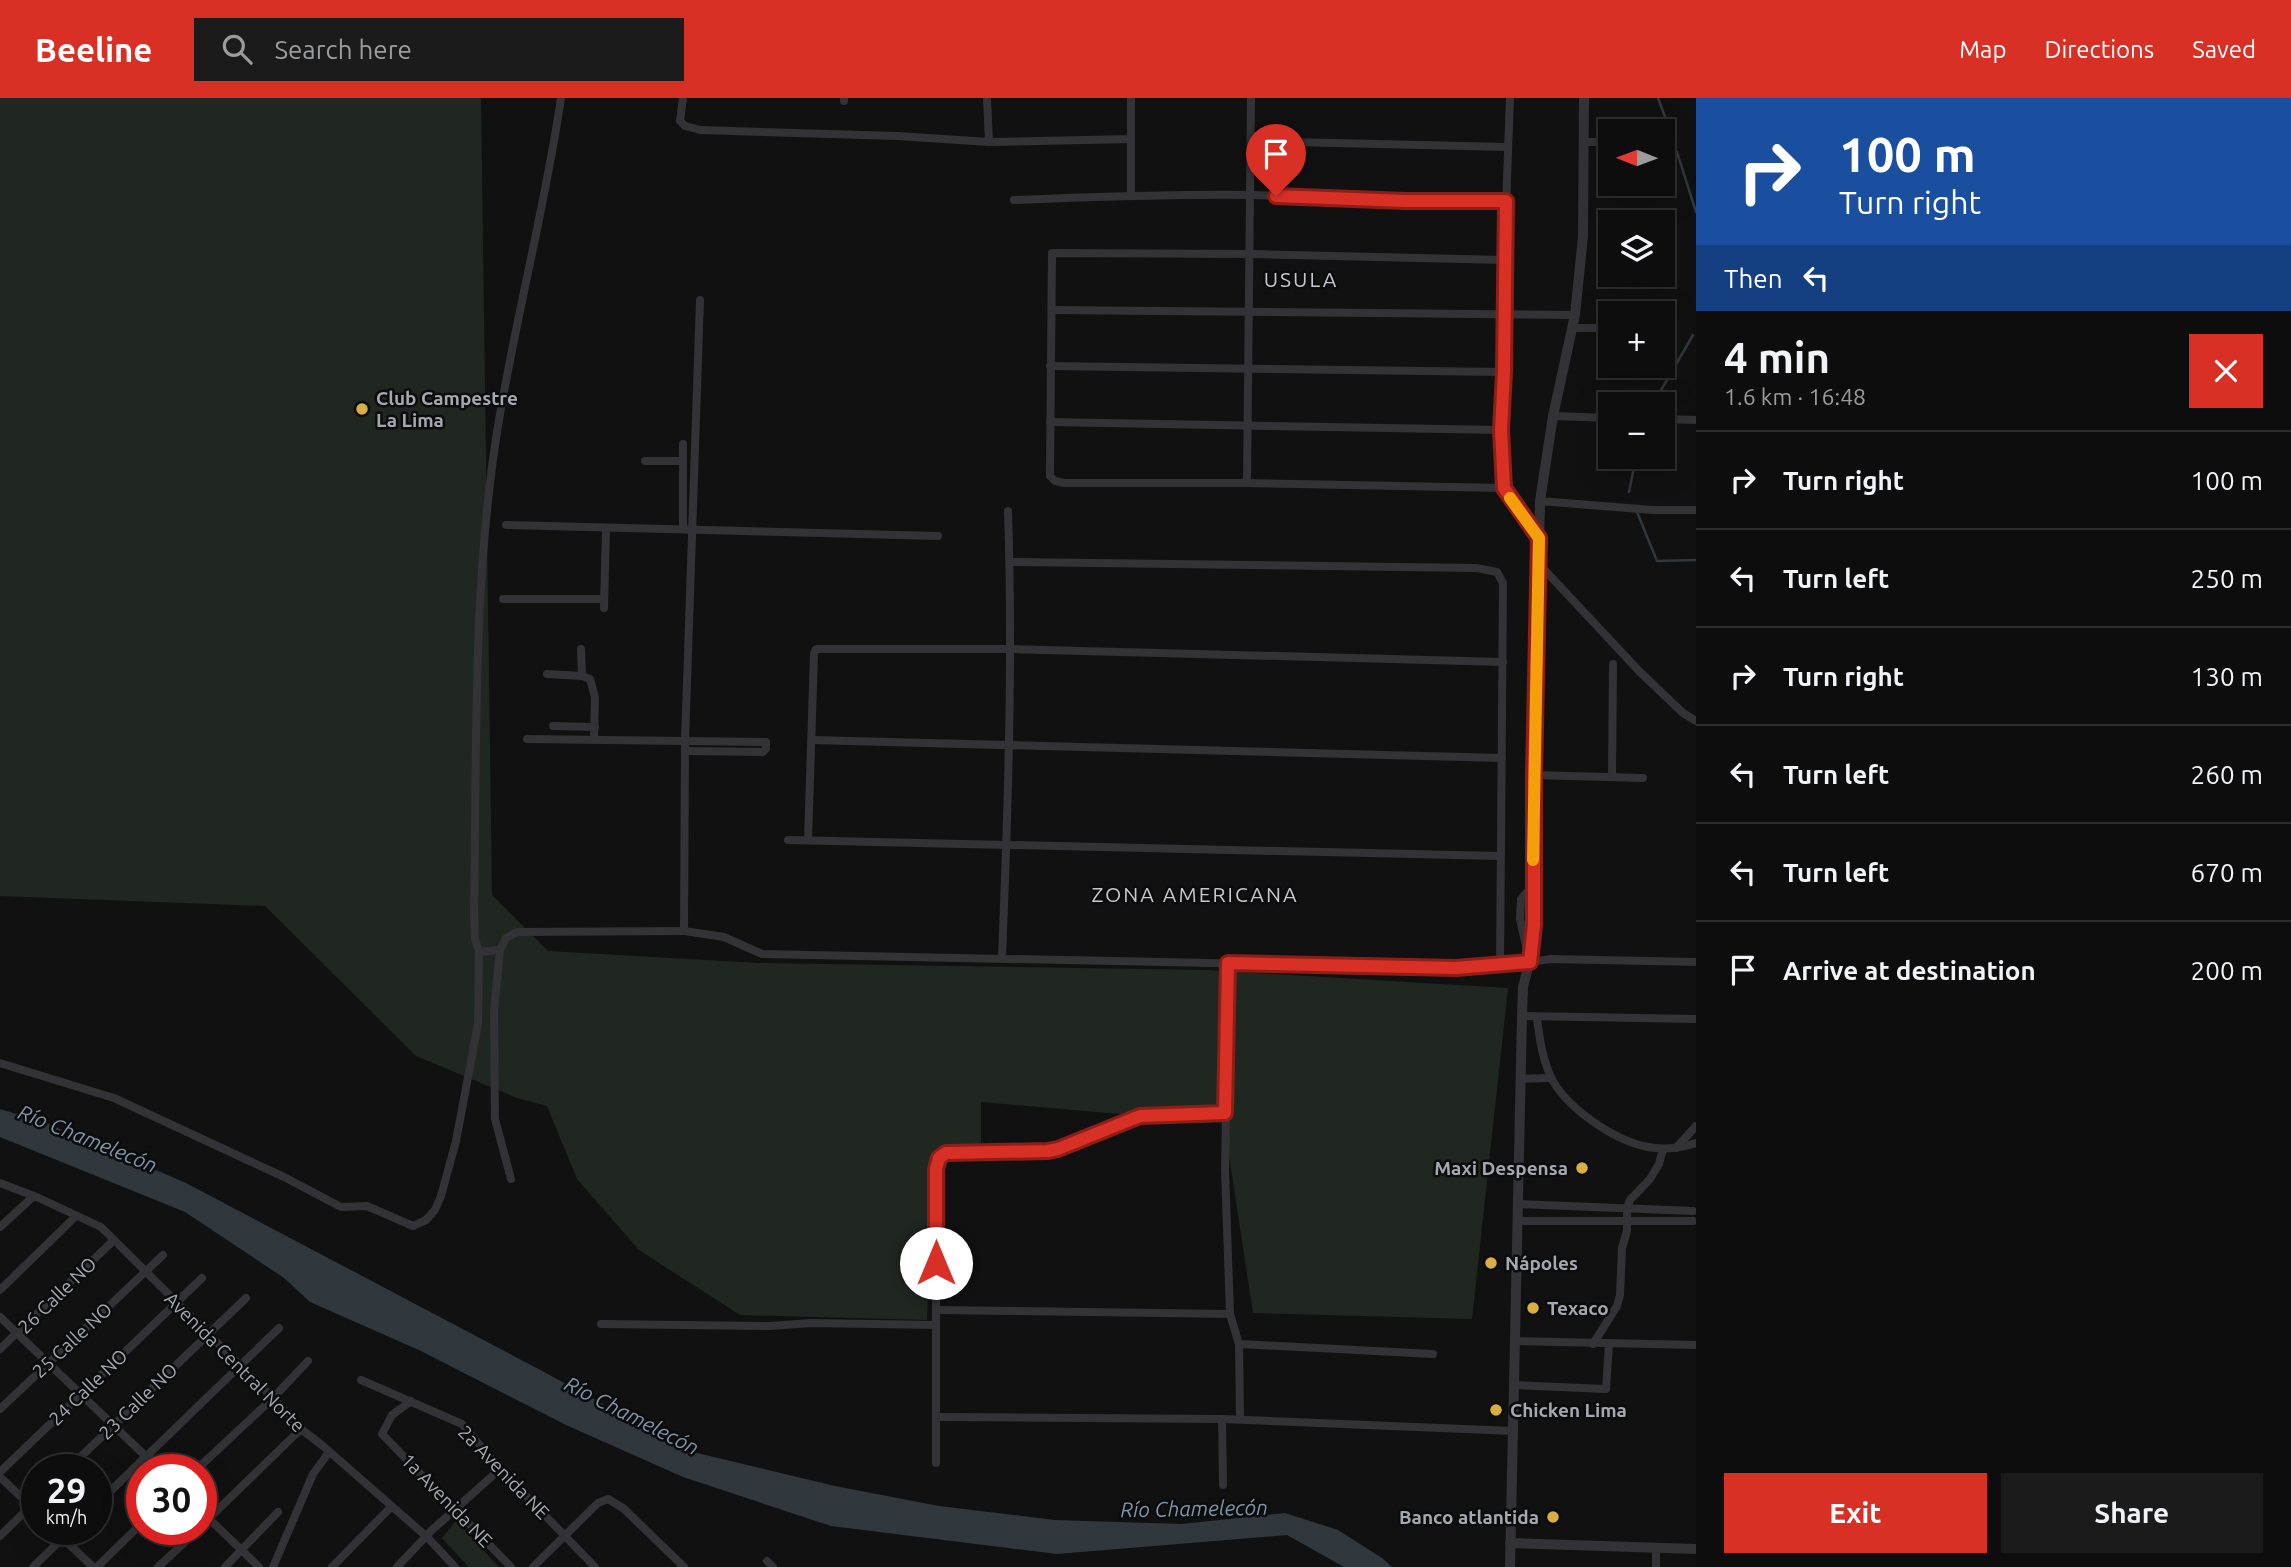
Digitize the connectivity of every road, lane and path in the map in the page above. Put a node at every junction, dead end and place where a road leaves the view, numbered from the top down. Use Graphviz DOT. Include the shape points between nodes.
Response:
graph roads {
  1 [pos="561,98"];
  2 [pos="683,98"];
  3 [pos="987,98"];
  4 [pos="1131,98"];
  5 [pos="1251,98"];
  6 [pos="1510,98"];
  7 [pos="1584,98"];
  8 [pos="1131,139"];
  9 [pos="1251,141"];
  10 [pos="989,142"];
  11 [pos="1583,142"];
  12 [pos="1598,142"];
  13 [pos="1507,147"];
  14 [pos="1130,195"];
  15 [pos="1250,195"];
  16 [pos="1014,200"];
  17 [pos="1506,201"];
  18 [pos="1250,254"];
  19 [pos="1504,260"];
  20 [pos="700,300"];
  21 [pos="1052,310"];
  22 [pos="1249,311"];
  23 [pos="1575,315"];
  24 [pos="1505,316"];
  25 [pos="1574,328"];
  26 [pos="1598,328"];
  27 [pos="1050,366"];
  28 [pos="1247,368"];
  29 [pos="1504,372"];
  30 [pos="1552,416"];
  31 [pos="1598,418"];
  32 [pos="1675,419"];
  33 [pos="1696,420"];
  34 [pos="1050,422"];
  35 [pos="1246,425"];
  36 [pos="1501,430"];
  37 [pos="683,444"];
  38 [pos="645,461"];
  39 [pos="683,461"];
  40 [pos="1247,483"];
  41 [pos="1504,488"];
  42 [pos="1540,501"];
  43 [pos="1696,510"];
  44 [pos="1008,511"];
  45 [pos="506,525"];
  46 [pos="606,528"];
  47 [pos="687,530"];
  48 [pos="938,536"];
  49 [pos="1539,538"];
  50 [pos="1010,562"];
  51 [pos="1539,564"];
  52 [pos="503,599"];
  53 [pos="581,649"];
  54 [pos="1009,649"];
  55 [pos="1503,662"];
  56 [pos="1613,664"];
  57 [pos="547,674"];
  58 [pos="582,676"];
  59 [pos="1696,721"];
  60 [pos="553,726"];
  61 [pos="595,727"];
  62 [pos="527,739"];
  63 [pos="594,740"];
  64 [pos="812,740"];
  65 [pos="685,741"];
  66 [pos="1008,746"];
  67 [pos="685,751"];
  68 [pos="1502,758"];
  69 [pos="1534,775"];
  70 [pos="1612,777"];
  71 [pos="1643,778"];
  72 [pos="788,840"];
  73 [pos="808,840"];
  74 [pos="1007,846"];
  75 [pos="1500,856"];
  76 [pos="684,931"];
  77 [pos="500,950"];
  78 [pos="479,952"];
  79 [pos="1002,957"];
  80 [pos="1530,962"];
  81 [pos="1696,962"];
  82 [pos="1228,963"];
  83 [pos="1500,966"];
  84 [pos="1522,1016"];
  85 [pos="1537,1017"];
  86 [pos="1696,1019"];
  87 [pos="0,1063"];
  88 [pos="1551,1078"];
  89 [pos="1520,1079"];
  90 [pos="1225,1113"];
  91 [pos="1696,1126"];
  92 [pos="1696,1143"];
  93 [pos="1676,1148"];
  94 [pos="1663,1149"];
  95 [pos="511,1179"];
  96 [pos="0,1183"];
  97 [pos="34,1196"];
  98 [pos="1518,1204"];
  99 [pos="1569,1206"];
  100 [pos="1627,1208"];
  101 [pos="1673,1210"];
  102 [pos="76,1216"];
  103 [pos="1517,1220"];
  104 [pos="1568,1220"];
  105 [pos="1626,1220"];
  106 [pos="1673,1221"];
  107 [pos="0,1227"];
  108 [pos="113,1241"];
  109 [pos="163,1255"];
  110 [pos="145,1272"];
  111 [pos="202,1278"];
  112 [pos="0,1290"];
  113 [pos="246,1298"];
  114 [pos="177,1302"];
  115 [pos="936,1310"];
  116 [pos="1230,1314"];
  117 [pos="0,1317"];
  118 [pos="601,1324"];
  119 [pos="936,1325"];
  120 [pos="279,1328"];
  121 [pos="208,1332"];
  122 [pos="17,1333"];
  123 [pos="1515,1341"];
  124 [pos="1593,1343"];
  125 [pos="1240,1344"];
  126 [pos="1609,1344"];
  127 [pos="1696,1345"];
  128 [pos="0,1349"];
  129 [pos="1433,1354"];
  130 [pos="308,1361"];
  131 [pos="47,1363"];
  132 [pos="240,1366"];
  133 [pos="361,1380"];
  134 [pos="1514,1385"];
  135 [pos="80,1394"];
  136 [pos="273,1398"];
  137 [pos="411,1401"];
  138 [pos="0,1409"];
  139 [pos="936,1417"];
  140 [pos="1222,1419"];
  141 [pos="1240,1419"];
  142 [pos="113,1425"];
  143 [pos="301,1429"];
  144 [pos="1513,1431"];
  145 [pos="330,1452"];
  146 [pos="83,1454"];
  147 [pos="143,1454"];
  148 [pos="149,1454"];
  149 [pos="214,1454"];
  150 [pos="936,1463"];
  151 [pos="499,1468"];
  152 [pos="0,1472"];
  153 [pos="126,1476"];
  154 [pos="0,1477"];
  155 [pos="1223,1485"];
  156 [pos="112,1490"];
  157 [pos="21,1494"];
  158 [pos="391,1507"];
  159 [pos="455,1507"];
  160 [pos="217,1511"];
  161 [pos="278,1512"];
  162 [pos="21,1518"];
  163 [pos="217,1527"];
  164 [pos="0,1536"];
  165 [pos="565,1536"];
  166 [pos="427,1537"];
  167 [pos="126,1538"];
  168 [pos="1510,1543"];
  169 [pos="56,1545"];
  170 [pos="71,1545"];
  171 [pos="182,1545"];
  172 [pos="1656,1548"];
  173 [pos="1696,1549"];
  174 [pos="241,1552"];
  175 [pos="678,1565"];
  176 [pos="33,1567"];
  177 [pos="95,1567"];
  178 [pos="158,1567"];
  179 [pos="225,1567"];
  180 [pos="259,1567"];
  181 [pos="273,1567"];
  182 [pos="332,1567"];
  183 [pos="397,1567"];
  184 [pos="455,1567"];
  185 [pos="511,1567"];
  186 [pos="533,1567"];
  187 [pos="594,1567"];
  188 [pos="1510,1567"];
  189 [pos="1656,1567"];
  1 -- 78 [label="street" via="498,427 482,565 474,913"];
  2 -- 10 [label="street" via="680,121 700,130"];
  3 -- 10 [label="street"];
  4 -- 8 [label="street"];
  5 -- 9 [label="street"];
  6 -- 13 [label="street"];
  7 -- 11 [label="street"];
  8 -- 10 [label="street"];
  8 -- 14 [label="street"];
  9 -- 13 [label="street"];
  9 -- 15 [label="street"];
  11 -- 12 [label="street"];
  11 -- 23 [label="street" via="1583,236"];
  13 -- 17 [label="street"];
  14 -- 15 [label="street"];
  14 -- 16 [label="street"];
  15 -- 17 [label="street"];
  15 -- 18 [label="street"];
  17 -- 19 [label="street"];
  18 -- 19 [label="street"];
  18 -- 21 [label="street" via="1052,253"];
  18 -- 22 [label="street"];
  19 -- 24 [label="street"];
  20 -- 47 [label="street"];
  21 -- 22 [label="street"];
  21 -- 27 [label="street"];
  22 -- 24 [label="street"];
  22 -- 28 [label="street"];
  23 -- 24 [label="street"];
  23 -- 25 [label="street"];
  24 -- 29 [label="street"];
  25 -- 26 [label="street"];
  25 -- 30 [label="street"];
  27 -- 28 [label="street"];
  27 -- 34 [label="street"];
  28 -- 29 [label="street"];
  28 -- 35 [label="street"];
  29 -- 36 [label="street"];
  30 -- 31 [label="street"];
  30 -- 42 [label="street"];
  32 -- 33 [label="street"];
  34 -- 35 [label="street"];
  34 -- 40 [label="street" via="1049,476 1055,481"];
  35 -- 36 [label="street"];
  35 -- 40 [label="street"];
  36 -- 41 [label="street"];
  37 -- 39 [label="street"];
  38 -- 39 [label="street"];
  39 -- 47 [label="street"];
  40 -- 41 [label="street"];
  41 -- 49 [label="street"];
  42 -- 43 [label="street"];
  42 -- 49 [label="street"];
  44 -- 50 [label="street"];
  45 -- 46 [label="street"];
  46 -- 47 [label="street"];
  46 -- 52 [label="street" via="604,604"];
  47 -- 48 [label="street"];
  47 -- 65 [label="street"];
  49 -- 51 [label="street"];
  50 -- 54 [label="street"];
  50 -- 55 [label="street" via="1497,572 1503,583"];
  51 -- 59 [label="street" via="1639,671"];
  51 -- 69 [label="street"];
  53 -- 58 [label="street"];
  54 -- 55 [label="street"];
  54 -- 64 [label="street" via="816,649"];
  54 -- 66 [label="street"];
  55 -- 68 [label="street"];
  56 -- 70 [label="street"];
  57 -- 58 [label="street"];
  58 -- 61 [label="street" via="590,679 595,696"];
  60 -- 61 [label="street"];
  61 -- 63 [label="street"];
  62 -- 63 [label="street"];
  63 -- 65 [label="street"];
  64 -- 66 [label="street"];
  64 -- 73 [label="street"];
  65 -- 67 [label="street"];
  65 -- 67 [label="street" via="765,741 766,749"];
  66 -- 68 [label="street"];
  66 -- 74 [label="street"];
  67 -- 76 [label="street"];
  68 -- 75 [label="street"];
  69 -- 70 [label="street"];
  69 -- 80 [label="street"];
  70 -- 71 [label="street"];
  72 -- 73 [label="street"];
  73 -- 74 [label="street"];
  74 -- 75 [label="street"];
  74 -- 79 [label="street"];
  75 -- 83 [label="street"];
  76 -- 77 [label="street" via="517,932 506,938"];
  76 -- 79 [label="street" via="724,937 762,954"];
  77 -- 78 [label="street"];
  77 -- 95 [label="street" via="494,1011 494,1107"];
  78 -- 87 [label="street" via="478,1024 456,1141 435,1210 413,1226 367,1206 341,1207 114,1098"];
  79 -- 82 [label="street"];
  80 -- 81 [label="street"];
  80 -- 83 [label="street"];
  80 -- 84 [label="street"];
  82 -- 83 [label="street"];
  82 -- 90 [label="street"];
  84 -- 85 [label="street"];
  84 -- 89 [label="street"];
  85 -- 86 [label="street"];
  85 -- 88 [label="street"];
  88 -- 89 [label="street"];
  88 -- 94 [label="street" via="1583,1115 1611,1133"];
  89 -- 98 [label="street"];
  90 -- 115 [label="street" via="1140,1116 1048,1151 946,1153 936,1169"];
  90 -- 116 [label="street"];
  91 -- 93 [label="street"];
  92 -- 93 [label="street"];
  93 -- 94 [label="street"];
  94 -- 100 [label="street" via="1659,1164"];
  96 -- 97 [label="street, Avenida Central Norte"];
  97 -- 102 [label="street, Avenida Central Norte"];
  97 -- 107 [label="street"];
  98 -- 99 [label="street"];
  98 -- 103 [label="street"];
  99 -- 100 [label="street"];
  99 -- 104 [label="street"];
  100 -- 101 [label="street"];
  100 -- 105 [label="street"];
  101 -- 106 [label="street"];
  101 -- 106 [label="street" via="1690,1210 1690,1221"];
  102 -- 108 [label="street, Avenida Central Norte" via="101,1227"];
  102 -- 112 [label="street"];
  103 -- 104 [label="street"];
  103 -- 123 [label="street"];
  104 -- 105 [label="street"];
  105 -- 106 [label="street"];
  105 -- 124 [label="street" via="1620,1295"];
  108 -- 110 [label="street, Avenida Central Norte"];
  108 -- 122 [label="street, 26 Calle NO"];
  109 -- 110 [label="street, 25 Calle NO"];
  110 -- 114 [label="street, Avenida Central Norte"];
  110 -- 131 [label="street, 25 Calle NO"];
  111 -- 114 [label="street, 24 Calle NO"];
  113 -- 121 [label="street, 23 Calle NO"];
  114 -- 121 [label="street, Avenida Central Norte"];
  114 -- 135 [label="street, 24 Calle NO"];
  115 -- 116 [label="street"];
  115 -- 119 [label="street"];
  116 -- 125 [label="street"];
  117 -- 122 [label="street"];
  118 -- 119 [label="street"];
  119 -- 139 [label="street"];
  120 -- 132 [label="street"];
  121 -- 132 [label="street, Avenida Central Norte"];
  121 -- 142 [label="street, 23 Calle NO"];
  122 -- 128 [label="street, 26 Calle NO"];
  122 -- 131 [label="street"];
  123 -- 124 [label="street"];
  123 -- 134 [label="street"];
  124 -- 126 [label="street"];
  125 -- 129 [label="street"];
  125 -- 141 [label="street"];
  126 -- 127 [label="street"];
  126 -- 134 [label="street" via="1606,1389"];
  130 -- 136 [label="street"];
  131 -- 135 [label="street"];
  131 -- 138 [label="street, 25 Calle NO"];
  132 -- 136 [label="street, Avenida Central Norte"];
  132 -- 148 [label="street"];
  133 -- 137 [label="street, 2a Avenida NE"];
  134 -- 144 [label="street"];
  135 -- 142 [label="street"];
  135 -- 152 [label="street, 24 Calle NO"];
  136 -- 143 [label="street, Avenida Central Norte"];
  136 -- 149 [label="street"];
  137 -- 151 [label="street, 2a Avenida NE" via="462,1424"];
  137 -- 159 [label="street, 1a Avenida NE" via="392,1415 382,1434"];
  139 -- 140 [label="street"];
  139 -- 150 [label="street"];
  140 -- 141 [label="street"];
  140 -- 155 [label="street"];
  141 -- 144 [label="street"];
  142 -- 146 [label="street, 23 Calle NO"];
  142 -- 147 [label="street"];
  143 -- 145 [label="street, Avenida Central Norte"];
  143 -- 160 [label="street"];
  144 -- 168 [label="street"];
  145 -- 158 [label="street, Avenida Central Norte"];
  145 -- 181 [label="street" via="313,1474"];
  151 -- 159 [label="street"];
  151 -- 165 [label="street, 2a Avenida NE"];
  153 -- 156 [label="street"];
  154 -- 157 [label="street"];
  158 -- 166 [label="street, Avenida Central Norte"];
  158 -- 182 [label="street"];
  159 -- 166 [label="street"];
  159 -- 185 [label="street, 1a Avenida NE"];
  161 -- 174 [label="street"];
  162 -- 164 [label="street"];
  163 -- 174 [label="street"];
  165 -- 175 [label="street" via="608,1499 623,1508"];
  165 -- 186 [label="street"];
  165 -- 187 [label="street, 2a Avenida NE"];
  166 -- 183 [label="street"];
  166 -- 184 [label="street, Avenida Central Norte"];
  167 -- 177 [label="street"];
  168 -- 172 [label="street"];
  168 -- 188 [label="street"];
  169 -- 176 [label="street"];
  170 -- 177 [label="street"];
  171 -- 178 [label="street"];
  172 -- 173 [label="street"];
  172 -- 189 [label="street"];
  174 -- 179 [label="street"];
  174 -- 180 [label="street"];
}
